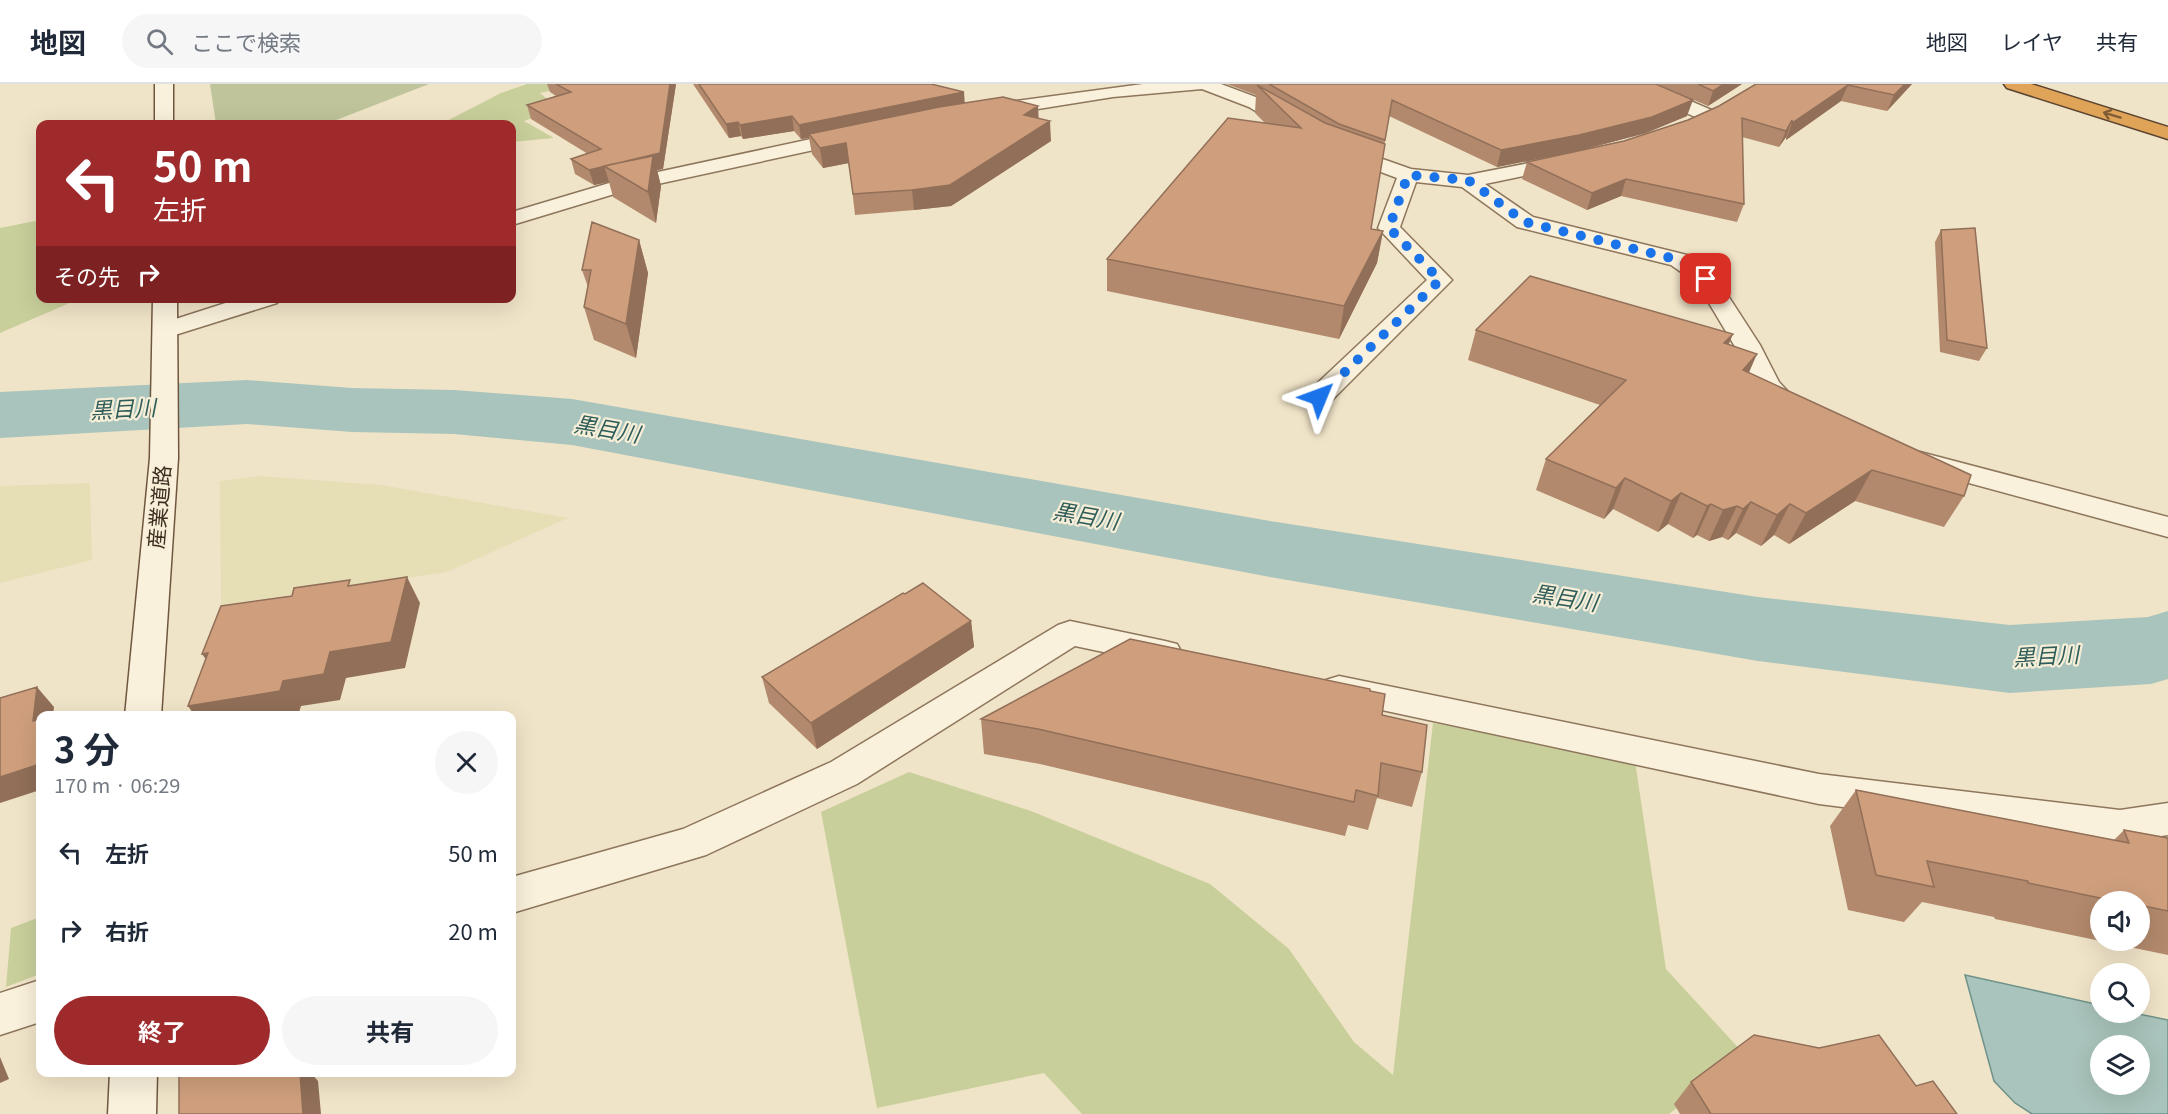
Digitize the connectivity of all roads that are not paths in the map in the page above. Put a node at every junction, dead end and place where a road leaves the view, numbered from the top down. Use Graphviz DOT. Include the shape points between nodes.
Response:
graph roads {
  1 [pos="164,84"];
  2 [pos="1204,84"];
  3 [pos="1636,84"];
  4 [pos="2013,84"];
  5 [pos="1728,103"];
  6 [pos="963,114"];
  7 [pos="1709,116"];
  8 [pos="164,120"];
  9 [pos="1687,125"];
  10 [pos="873,132"];
  11 [pos="2168,133"];
  12 [pos="1588,157"];
  13 [pos="1408,175"];
  14 [pos="1468,180"];
  15 [pos="516,218"];
  16 [pos="165,303"];
  17 [pos="255,303"];
  18 [pos="166,337"];
  19 [pos="1319,397"];
  20 [pos="1816,423"];
  21 [pos="1900,455"];
  22 [pos="2168,526"];
  23 [pos="1199,660"];
  24 [pos="1304,682"];
  25 [pos="143,711"];
  26 [pos="2168,819"];
  27 [pos="516,894"];
  28 [pos="36,1003"];
  29 [pos="0,1014"];
  30 [pos="134,1077"];
  31 [pos="132,1114"];
  1 -- 8 [label="street"];
  2 -- 6 [label="street" via="1113,92"];
  2 -- 13 [label="street" via="1255,103 1315,138"];
  3 -- 7 [label="street"];
  11 -- 4 [label="highway, one-way"];
  5 -- 7 [label="street"];
  7 -- 9 [label="street"];
  10 -- 15 [label="street" via="616,187"];
  12 -- 14 [label="street"];
  13 -- 14 [label="street"];
  13 -- 19 [label="street" via="1389,228 1440,280"];
  14 -- 20 [label="street" via="1525,222 1679,260 1706,279 1767,386 1796,414"];
  16 -- 18 [label="street, 産業道路"];
  17 -- 18 [label="street"];
  18 -- 25 [label="street, 産業道路" via="164,458"];
  21 -- 22 [label="street"];
  23 -- 27 [label="street" via="1070,633 944,714 833,778 692,843"];
  24 -- 26 [label="street" via="1819,789 2120,826"];
  28 -- 29 [label="street"];
  30 -- 31 [label="street"];
}
